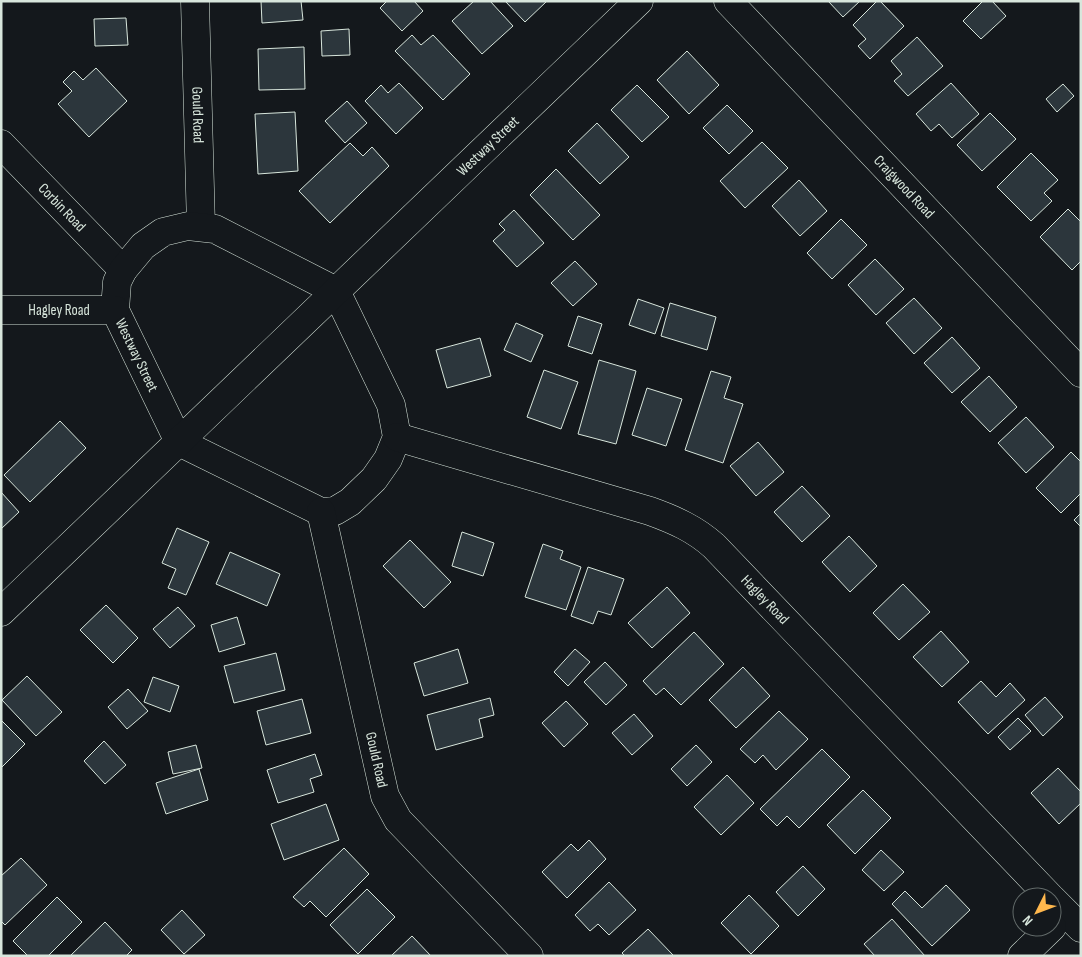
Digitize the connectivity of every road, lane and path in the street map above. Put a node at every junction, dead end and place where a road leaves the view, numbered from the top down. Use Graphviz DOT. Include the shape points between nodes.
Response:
graph roads {
  1 [pos="195,1"];
  2 [pos="639,1"];
  3 [pos="728,1"];
  4 [pos="1,144"];
  5 [pos="201,227"];
  6 [pos="123,270"];
  7 [pos="336,291"];
  8 [pos="1,310"];
  9 [pos="115,310"];
  10 [pos="1081,373"];
  11 [pos="398,437"];
  12 [pos="179,442"];
  13 [pos="320,512"];
  14 [pos="1,612"];
  15 [pos="1037,887"];
  16 [pos="1040,937"];
  17 [pos="529,956"];
  18 [pos="1022,956"];
  1 -- 5 [label="street, Gould Road"];
  2 -- 7 [label="street, Westway Street"];
  3 -- 10 [label="street, Craigwood Road"];
  4 -- 6 [label="street, Corbin Road"];
  5 -- 6 [label="street, Westway Street" via="188,226 164,232 143,246"];
  5 -- 7 [label="street, Westway Street" via="216,229"];
  6 -- 9 [label="street, Westway Street" via="117,282"];
  7 -- 11 [label="street" via="390,405"];
  7 -- 12 [label="street, Westway Street"];
  8 -- 9 [label="street, Hagley Road"];
  9 -- 12 [label="street, Westway Street"];
  11 -- 13 [label="street" via="374,479 350,502 335,511"];
  11 -- 15 [label="street, Hagley Road" via="650,511 698,532"];
  12 -- 13 [label="street"];
  12 -- 14 [label="street, Westway Street"];
  13 -- 17 [label="street, Gould Road" via="386,796 404,826"];
  16 -- 18 [label="street"];
}
